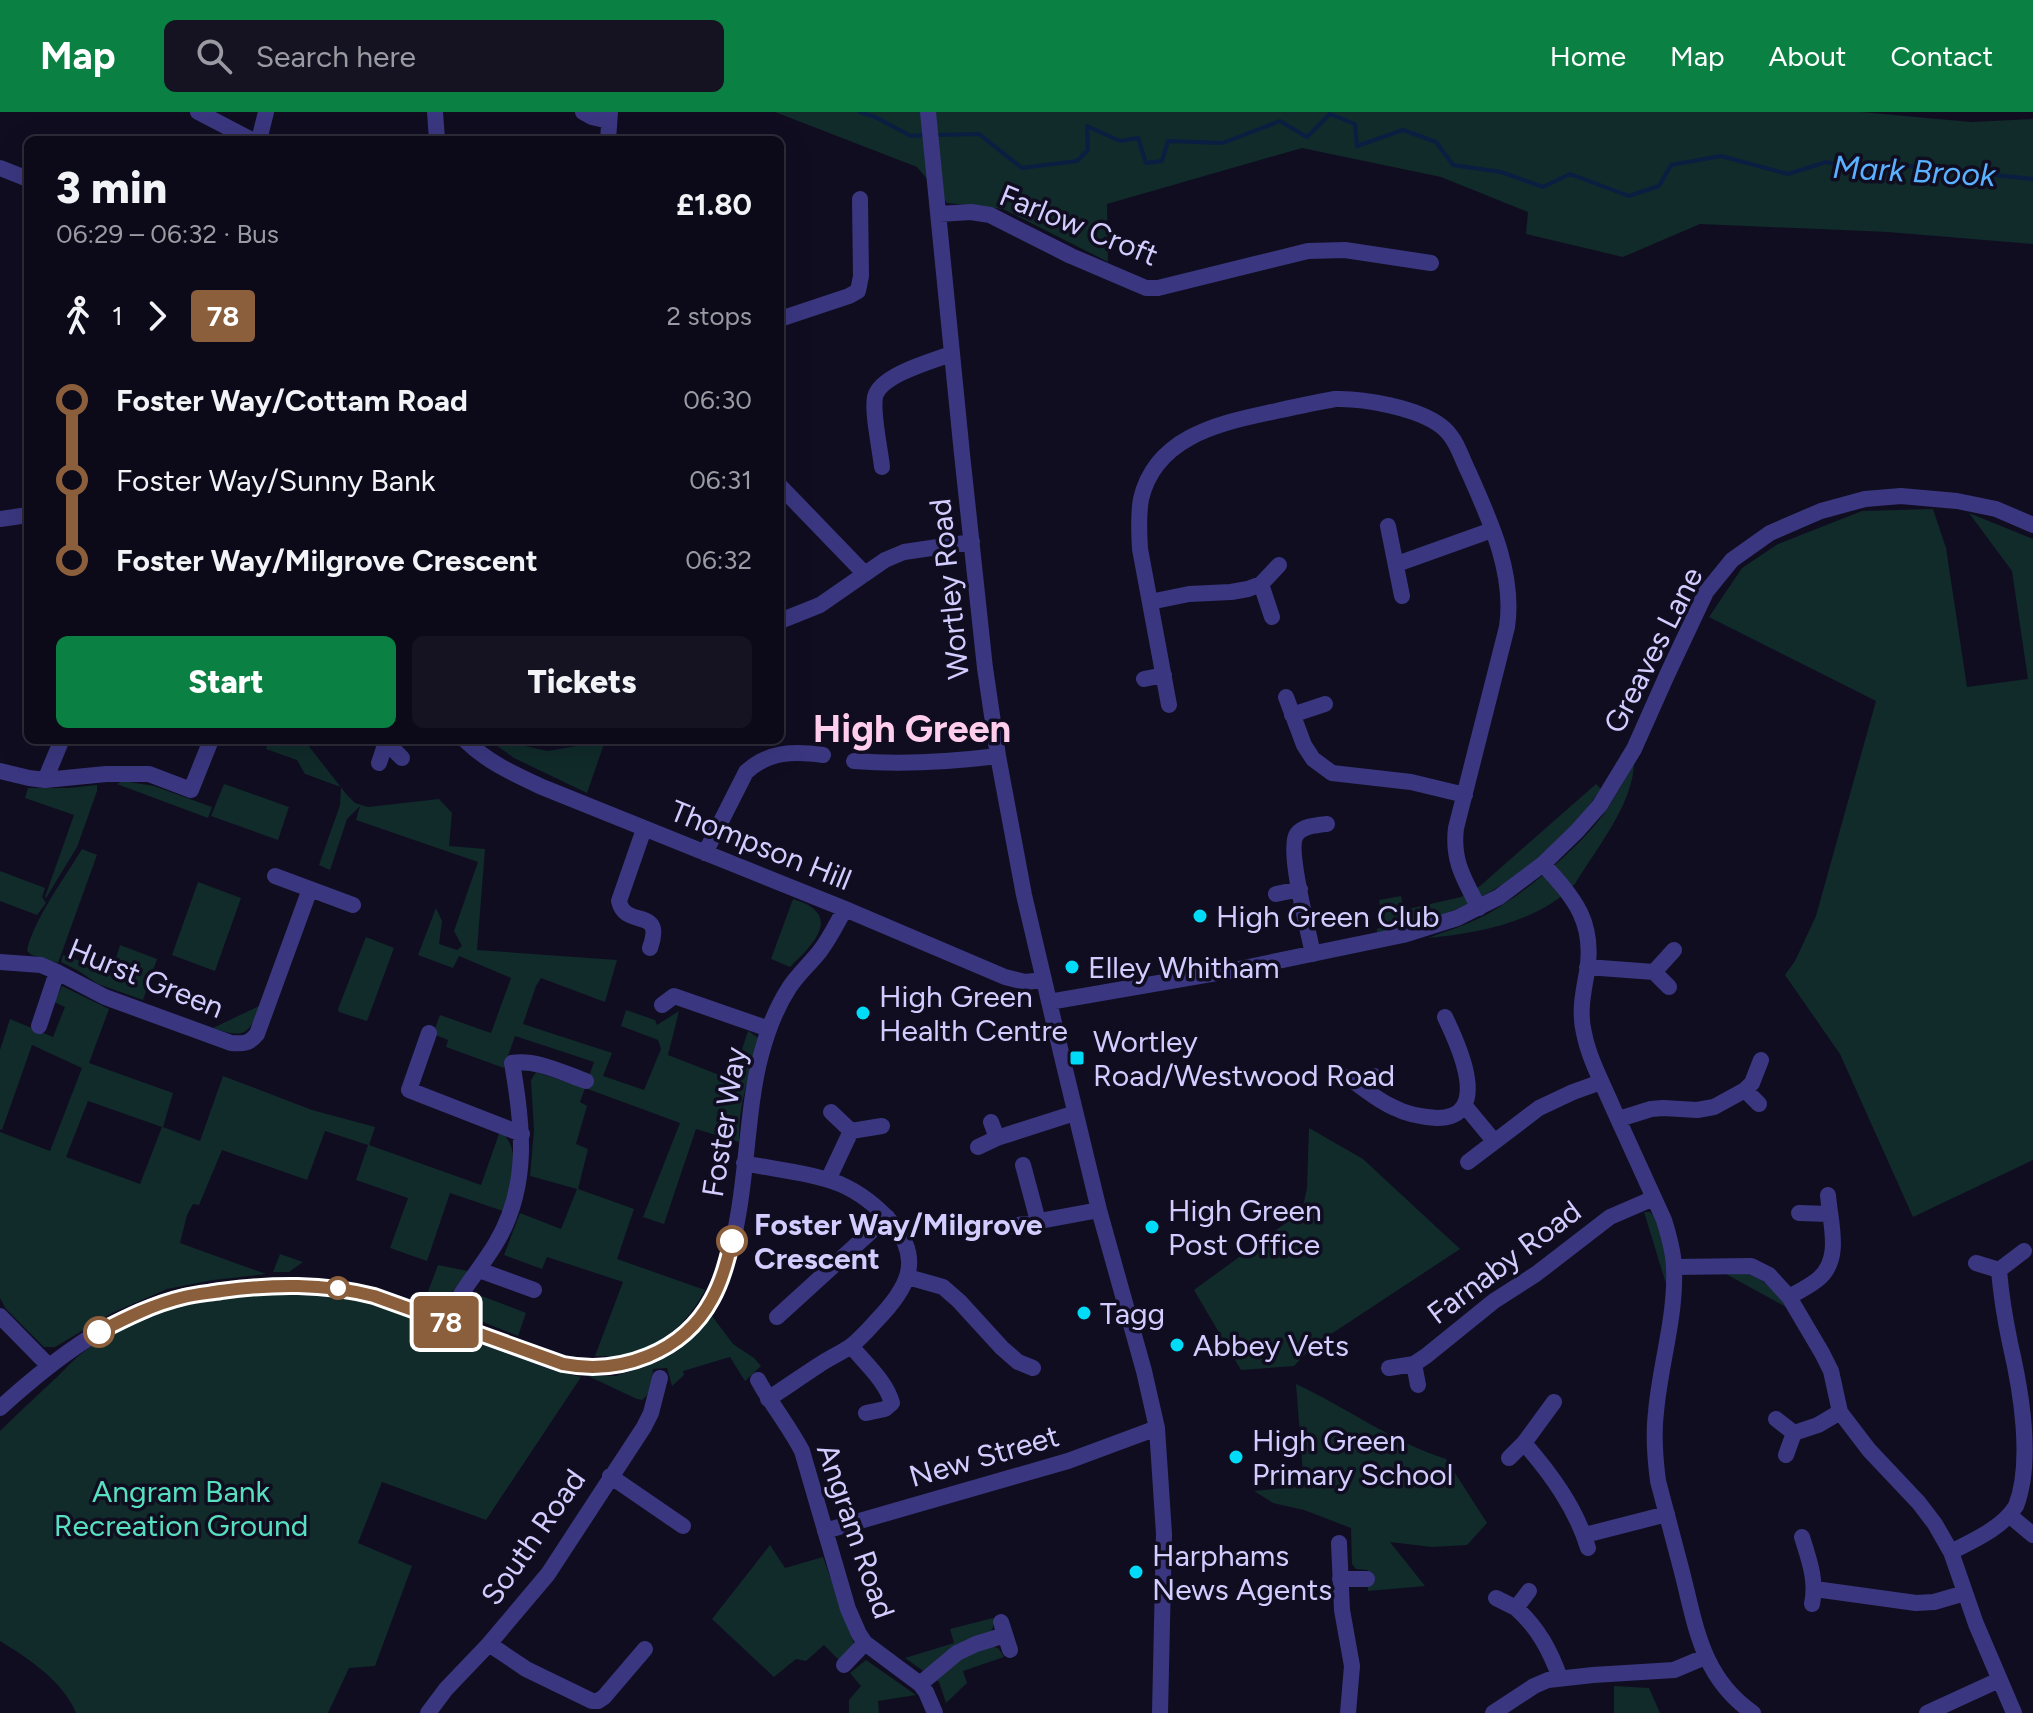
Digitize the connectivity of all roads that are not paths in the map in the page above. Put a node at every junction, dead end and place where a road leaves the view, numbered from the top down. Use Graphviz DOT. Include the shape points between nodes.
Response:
graph roads {
  1 [pos="198,112"];
  2 [pos="266,112"];
  3 [pos="435,112"];
  4 [pos="583,112"];
  5 [pos="928,112"];
  6 [pos="610,116"];
  7 [pos="244,136"];
  8 [pos="260,136"];
  9 [pos="437,136"];
  10 [pos="608,136"];
  11 [pos="0,168"];
  12 [pos="24,177"];
  13 [pos="860,199"];
  14 [pos="939,214"];
  15 [pos="1431,263"];
  16 [pos="784,318"];
  17 [pos="951,354"];
  18 [pos="882,467"];
  19 [pos="784,490"];
  20 [pos="24,516"];
  21 [pos="0,519"];
  22 [pos="2033,525"];
  23 [pos="1388,526"];
  24 [pos="1492,530"];
  25 [pos="972,542"];
  26 [pos="1397,564"];
  27 [pos="1279,565"];
  28 [pos="865,574"];
  29 [pos="1261,584"];
  30 [pos="1402,596"];
  31 [pos="1150,602"];
  32 [pos="1272,617"];
  33 [pos="784,619"];
  34 [pos="1164,675"];
  35 [pos="1144,679"];
  36 [pos="1286,697"];
  37 [pos="1325,704"];
  38 [pos="1169,705"];
  39 [pos="1292,715"];
  40 [pos="60,744"];
  41 [pos="209,744"];
  42 [pos="388,744"];
  43 [pos="391,744"];
  44 [pos="469,744"];
  45 [pos="823,755"];
  46 [pos="998,756"];
  47 [pos="402,758"];
  48 [pos="854,761"];
  49 [pos="379,763"];
  50 [pos="0,771"];
  51 [pos="45,780"];
  52 [pos="1465,795"];
  53 [pos="1327,824"];
  54 [pos="644,829"];
  55 [pos="705,853"];
  56 [pos="1543,864"];
  57 [pos="275,876"];
  58 [pos="310,889"];
  59 [pos="1300,889"];
  60 [pos="1276,894"];
  61 [pos="353,905"];
  62 [pos="1479,908"];
  63 [pos="845,909"];
  64 [pos="650,948"];
  65 [pos="1674,950"];
  66 [pos="1313,954"];
  67 [pos="0,962"];
  68 [pos="1587,967"];
  69 [pos="57,972"];
  70 [pos="1654,972"];
  71 [pos="1044,980"];
  72 [pos="1669,987"];
  73 [pos="1049,1002"];
  74 [pos="662,1005"];
  75 [pos="1445,1017"];
  76 [pos="39,1026"];
  77 [pos="769,1029"];
  78 [pos="429,1033"];
  79 [pos="1761,1060"];
  80 [pos="1348,1077"];
  81 [pos="586,1081"];
  82 [pos="1601,1082"];
  83 [pos="1745,1090"];
  84 [pos="1759,1104"];
  85 [pos="1465,1106"];
  86 [pos="831,1112"];
  87 [pos="1075,1113"];
  88 [pos="1619,1119"];
  89 [pos="882,1126"];
  90 [pos="851,1131"];
  91 [pos="522,1134"];
  92 [pos="1494,1141"];
  93 [pos="978,1147"];
  94 [pos="1468,1162"];
  95 [pos="744,1163"];
  96 [pos="1023,1165"];
  97 [pos="828,1180"];
  98 [pos="1828,1195"];
  99 [pos="1654,1198"];
  100 [pos="1099,1210"];
  101 [pos="1799,1213"];
  102 [pos="1829,1214"];
  103 [pos="887,1217"];
  104 [pos="1038,1221"];
  105 [pos="1007,1227"];
  106 [pos="2024,1251"];
  107 [pos="1976,1263"];
  108 [pos="1674,1267"];
  109 [pos="479,1270"];
  110 [pos="1999,1270"];
  111 [pos="908,1277"];
  112 [pos="534,1290"];
  113 [pos="1789,1297"];
  114 [pos="0,1316"];
  115 [pos="777,1317"];
  116 [pos="446,1322"];
  117 [pos="851,1346"];
  118 [pos="1414,1364"];
  119 [pos="49,1366"];
  120 [pos="1033,1368"];
  121 [pos="1389,1368"];
  122 [pos="758,1380"];
  123 [pos="1418,1385"];
  124 [pos="663,1391"];
  125 [pos="768,1399"];
  126 [pos="1554,1402"];
  127 [pos="0,1408"];
  128 [pos="1840,1412"];
  129 [pos="866,1413"];
  130 [pos="1776,1419"];
  131 [pos="1157,1428"];
  132 [pos="1794,1433"];
  133 [pos="1524,1443"];
  134 [pos="1786,1455"];
  135 [pos="1509,1458"];
  136 [pos="610,1476"];
  137 [pos="1667,1514"];
  138 [pos="2009,1515"];
  139 [pos="683,1526"];
  140 [pos="825,1531"];
  141 [pos="2033,1535"];
  142 [pos="1802,1537"];
  143 [pos="1339,1543"];
  144 [pos="1951,1552"];
  145 [pos="1340,1579"];
  146 [pos="1367,1579"];
  147 [pos="1529,1591"];
  148 [pos="1965,1593"];
  149 [pos="1496,1598"];
  150 [pos="1516,1608"];
  151 [pos="1006,1636"];
  152 [pos="865,1643"];
  153 [pos="489,1644"];
  154 [pos="645,1649"];
  155 [pos="1705,1657"];
  156 [pos="844,1665"];
  157 [pos="1560,1678"];
  158 [pos="1999,1680"];
  159 [pos="920,1684"];
  160 [pos="428,1713"];
  161 [pos="935,1713"];
  162 [pos="1160,1713"];
  163 [pos="1348,1713"];
  164 [pos="1493,1713"];
  165 [pos="1753,1713"];
  166 [pos="1927,1713"];
  167 [pos="2014,1713"];
  1 -- 7 [label="street"];
  2 -- 8 [label="street"];
  3 -- 9 [label="street"];
  4 -- 6 [label="street"];
  5 -- 14 [label="street, Wortley Road"];
  6 -- 10 [label="street"];
  11 -- 12 [label="street"];
  13 -- 16 [label="street" via="852,232 861,276 858,291"];
  14 -- 15 [label="street, Farlow Croft" via="990,215 1146,288 1308,251 1345,250"];
  14 -- 17 [label="street, Wortley Road"];
  17 -- 18 [label="street" via="878,388 875,410"];
  17 -- 25 [label="street, Wortley Road"];
  19 -- 28 [label="street"];
  20 -- 21 [label="street"];
  22 -- 56 [label="street, Greaves Lane" via="1996,509 1901,496 1821,511 1770,533 1732,560 1706,592 1621,773 1600,805"];
  23 -- 26 [label="street"];
  24 -- 26 [label="street"];
  24 -- 31 [label="street" via="1454,440 1434,421 1351,398 1307,404 1201,431 1154,470 1139,514"];
  24 -- 52 [label="street" via="1506,577 1509,613"];
  25 -- 28 [label="street" via="904,552"];
  25 -- 46 [label="street, Wortley Road"];
  26 -- 30 [label="street"];
  27 -- 29 [label="street"];
  28 -- 33 [label="street" via="820,605"];
  29 -- 31 [label="street"];
  29 -- 32 [label="street"];
  31 -- 34 [label="street"];
  34 -- 35 [label="street"];
  34 -- 38 [label="street"];
  36 -- 39 [label="street"];
  37 -- 39 [label="street"];
  39 -- 52 [label="street" via="1308,752 1332,773 1411,782"];
  40 -- 51 [label="street"];
  41 -- 51 [label="street" via="191,790 149,774"];
  42 -- 49 [label="street"];
  43 -- 47 [label="street"];
  44 -- 54 [label="street, Thompson Hill" via="495,765"];
  45 -- 55 [label="street" via="785,752 756,763 741,780"];
  46 -- 48 [label="street" via="934,763"];
  46 -- 71 [label="street, Wortley Road"];
  50 -- 51 [label="street"];
  52 -- 62 [label="street" via="1455,859"];
  53 -- 59 [label="street" via="1302,830 1293,841"];
  54 -- 55 [label="street, Thompson Hill"];
  54 -- 64 [label="street" via="619,901 626,913 653,926"];
  55 -- 63 [label="street, Thompson Hill"];
  56 -- 62 [label="street, Greaves Lane"];
  56 -- 68 [label="street" via="1583,917 1589,940"];
  57 -- 58 [label="street"];
  58 -- 61 [label="street"];
  58 -- 69 [label="street, Hurst Green" via="257,1034 243,1044 105,997"];
  59 -- 60 [label="street"];
  59 -- 66 [label="street"];
  62 -- 66 [label="street, Greaves Lane" via="1403,935"];
  63 -- 71 [label="street, Thompson Hill" via="1005,977"];
  63 -- 77 [label="street, Foster Way" via="823,947 790,986"];
  65 -- 70 [label="street"];
  66 -- 73 [label="street, Greaves Lane"];
  67 -- 69 [label="street, Hurst Green" via="41,965"];
  68 -- 70 [label="street"];
  68 -- 82 [label="street" via="1582,1024"];
  69 -- 76 [label="street"];
  70 -- 72 [label="street"];
  71 -- 73 [label="street, Wortley Road"];
  73 -- 87 [label="street, Wortley Road"];
  74 -- 77 [label="street" via="674,996"];
  75 -- 85 [label="street" via="1465,1069"];
  77 -- 95 [label="street, Foster Way"];
  78 -- 91 [label="street" via="409,1090"];
  79 -- 83 [label="street"];
  80 -- 85 [label="street" via="1370,1082 1384,1103 1412,1115 1445,1118"];
  81 -- 91 [label="street" via="541,1065 512,1063"];
  82 -- 88 [label="street"];
  82 -- 92 [label="street" via="1539,1108"];
  83 -- 84 [label="street"];
  83 -- 88 [label="street" via="1714,1107 1651,1109"];
  85 -- 92 [label="street"];
  86 -- 90 [label="street"];
  87 -- 93 [label="street" via="994,1130"];
  87 -- 100 [label="street, Wortley Road"];
  88 -- 99 [label="street"];
  89 -- 90 [label="street"];
  90 -- 97 [label="street"];
  91 -- 109 [label="street" via="520,1172 509,1214"];
  92 -- 94 [label="street"];
  95 -- 97 [label="street"];
  95 -- 116 [label="street, Foster Way" via="721,1280 703,1314 662,1349 624,1364 578,1367"];
  96 -- 104 [label="street"];
  97 -- 103 [label="street" via="865,1197"];
  98 -- 102 [label="street"];
  99 -- 108 [label="street" via="1670,1238"];
  99 -- 118 [label="street, Farnaby Road" via="1610,1217"];
  100 -- 104 [label="street"];
  100 -- 131 [label="street, Wortley Road"];
  101 -- 102 [label="street"];
  102 -- 113 [label="street" via="1834,1246 1826,1270"];
  103 -- 111 [label="street" via="905,1241"];
  103 -- 115 [label="street"];
  104 -- 105 [label="street"];
  106 -- 110 [label="street"];
  107 -- 110 [label="street"];
  108 -- 113 [label="street" via="1751,1266 1769,1275"];
  108 -- 137 [label="street" via="1654,1433"];
  109 -- 112 [label="street"];
  109 -- 116 [label="street"];
  110 -- 138 [label="street" via="2029,1429 2027,1479"];
  111 -- 117 [label="street" via="901,1292"];
  111 -- 120 [label="street" via="943,1287 1002,1348"];
  113 -- 128 [label="street" via="1831,1371"];
  114 -- 119 [label="street"];
  116 -- 119 [label="street, Foster Way" via="345,1289 240,1289 186,1296 141,1311"];
  117 -- 125 [label="street"];
  117 -- 129 [label="street" via="892,1403"];
  118 -- 121 [label="street, Farnaby Road"];
  118 -- 123 [label="street"];
  119 -- 127 [label="street, Foster Way"];
  122 -- 125 [label="street, Angram Road"];
  124 -- 136 [label="street, South Road"];
  125 -- 140 [label="street, Angram Road" via="802,1451"];
  126 -- 133 [label="street"];
  128 -- 132 [label="street"];
  128 -- 144 [label="street" via="1919,1503"];
  130 -- 132 [label="street"];
  131 -- 140 [label="street, New Street" via="1068,1461"];
  131 -- 162 [label="street, Wortley Road" via="1164,1534"];
  132 -- 134 [label="street"];
  133 -- 135 [label="street"];
  133 -- 137 [label="street" via="1563,1493 1586,1542"];
  136 -- 139 [label="street"];
  136 -- 153 [label="street, South Road" via="560,1557"];
  137 -- 155 [label="street"];
  138 -- 141 [label="street"];
  138 -- 144 [label="street"];
  140 -- 152 [label="street, Angram Road" via="848,1609"];
  142 -- 148 [label="street" via="1813,1596 1916,1603"];
  143 -- 145 [label="street"];
  144 -- 148 [label="street"];
  145 -- 146 [label="street"];
  145 -- 163 [label="street" via="1352,1666"];
  147 -- 150 [label="street"];
  148 -- 158 [label="street"];
  149 -- 150 [label="street"];
  150 -- 157 [label="street" via="1541,1636"];
  151 -- 159 [label="street" via="957,1653"];
  152 -- 156 [label="street"];
  152 -- 159 [label="street, Angram Road"];
  153 -- 154 [label="street" via="592,1701 604,1697"];
  153 -- 160 [label="street, South Road"];
  155 -- 157 [label="street" via="1674,1670"];
  155 -- 165 [label="street" via="1727,1689"];
  157 -- 164 [label="street" via="1534,1686"];
  158 -- 166 [label="street"];
  158 -- 167 [label="street"];
  159 -- 161 [label="street, Angram Road"];
}
